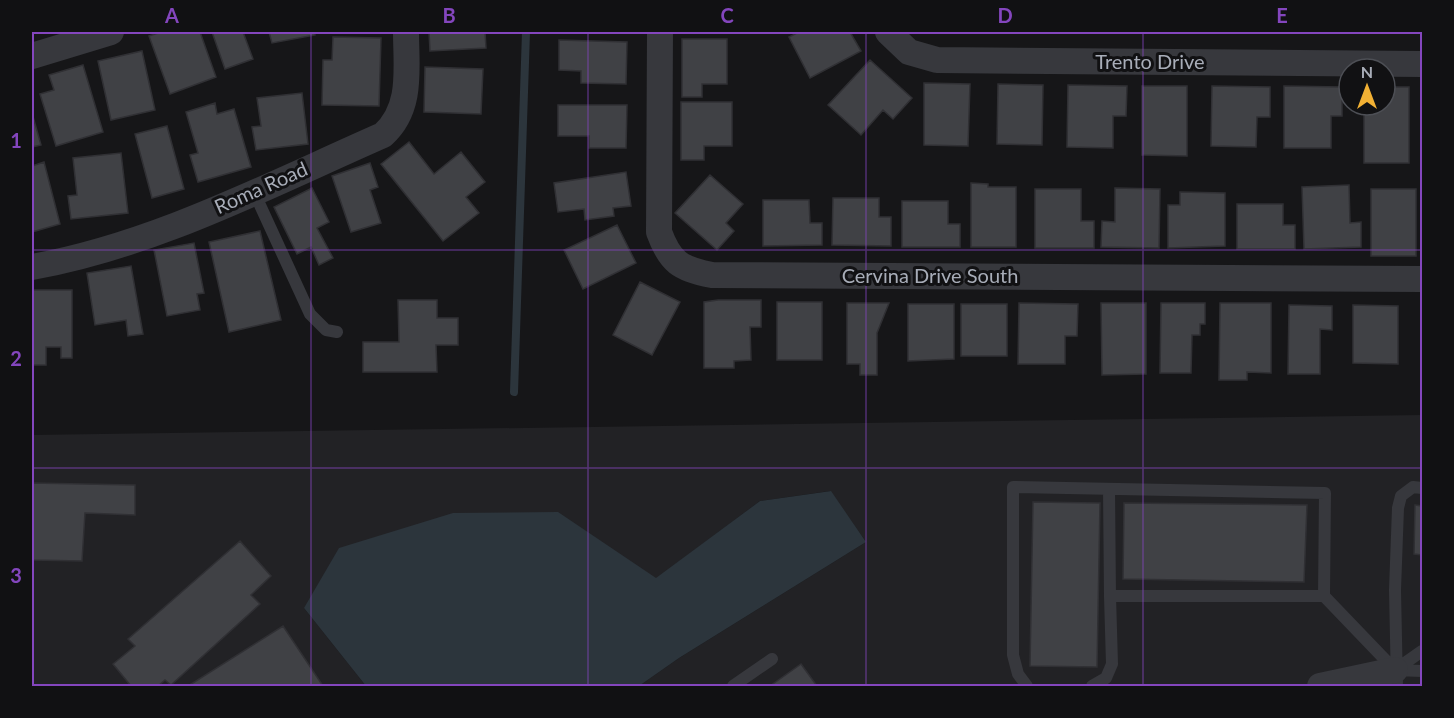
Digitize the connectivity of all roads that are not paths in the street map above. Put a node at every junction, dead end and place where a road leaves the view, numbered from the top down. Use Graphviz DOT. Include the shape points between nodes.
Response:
graph roads {
  1 [pos="111,32"];
  2 [pos="406,32"];
  3 [pos="660,32"];
  4 [pos="888,32"];
  5 [pos="32,56"];
  6 [pos="1422,64"];
  7 [pos="254,192"];
  8 [pos="32,267"];
  9 [pos="1422,279"];
  10 [pos="338,332"];
  11 [pos="1422,488"];
  12 [pos="1109,489"];
  13 [pos="1110,596"];
  14 [pos="1324,596"];
  15 [pos="1422,651"];
  16 [pos="772,659"];
  17 [pos="1422,671"];
  18 [pos="1396,678"];
  19 [pos="733,687"];
  20 [pos="1027,687"];
  21 [pos="1092,687"];
  22 [pos="1320,687"];
  1 -- 5 [label="street"];
  2 -- 7 [label="street, Roma Road" via="405,97 401,115 393,126 383,135"];
  3 -- 9 [label="street, Cervina Drive South" via="658,232 665,250 690,271 724,275"];
  4 -- 6 [label="street, Trento Drive" via="909,52 937,60"];
  7 -- 8 [label="street, Roma Road" via="115,248"];
  7 -- 10 [label="lane" via="310,314 326,330"];
  11 -- 18 [label="lane" via="1413,488 1401,496 1398,508"];
  12 -- 13 [label="lane"];
  12 -- 14 [label="lane" via="1325,493"];
  12 -- 20 [label="lane" via="1013,487 1013,655 1018,674"];
  13 -- 14 [label="lane"];
  13 -- 21 [label="lane" via="1112,664 1106,678"];
  14 -- 18 [label="lane"];
  15 -- 18 [label="lane"];
  16 -- 19 [label="lane"];
  17 -- 18 [label="lane"];
  18 -- 22 [label="street"];
}
